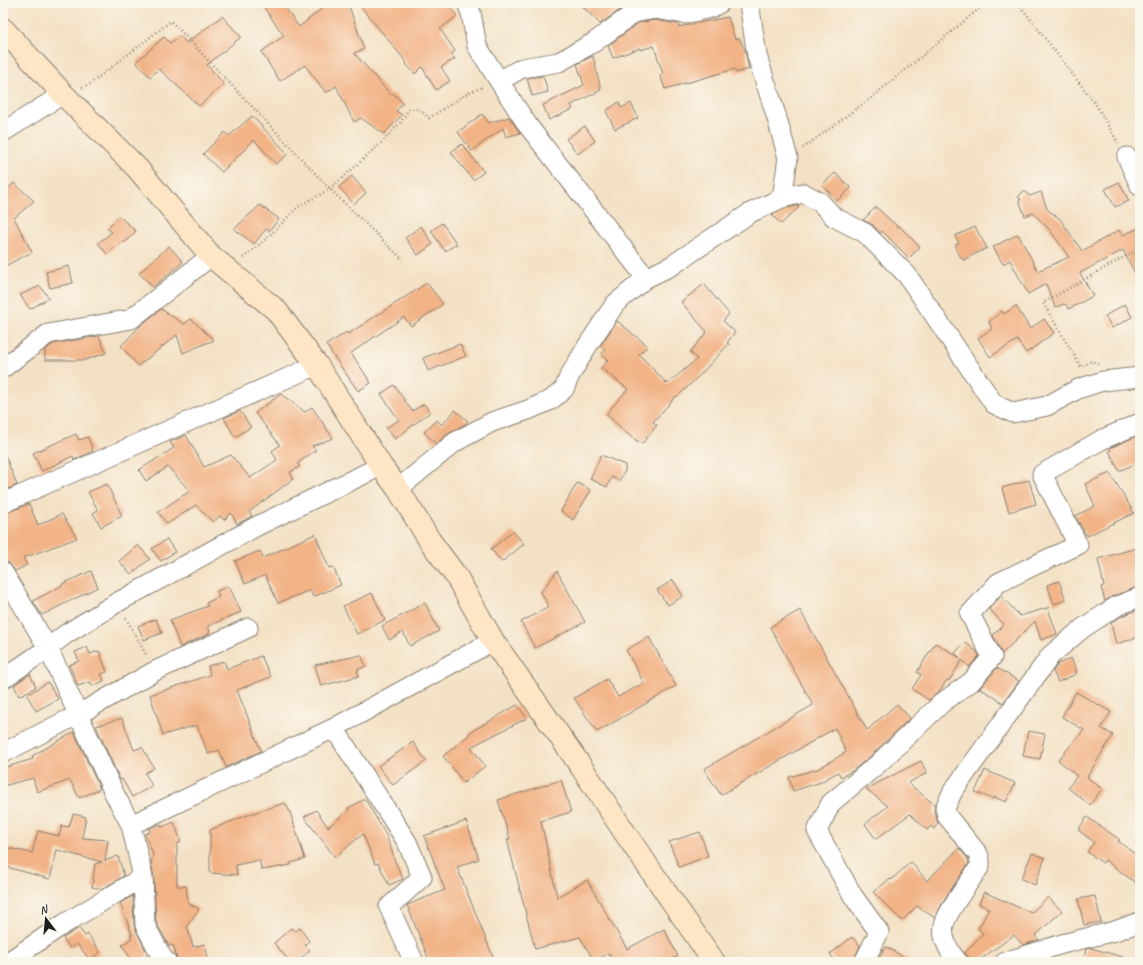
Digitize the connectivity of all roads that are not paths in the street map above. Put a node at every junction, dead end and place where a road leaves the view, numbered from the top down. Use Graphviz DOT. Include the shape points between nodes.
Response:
graph roads {
  1 [pos="467,3"];
  2 [pos="720,3"];
  3 [pos="750,3"];
  4 [pos="3,29"];
  5 [pos="499,81"];
  6 [pos="63,94"];
  7 [pos="3,132"];
  8 [pos="1127,157"];
  9 [pos="1140,186"];
  10 [pos="782,198"];
  11 [pos="211,256"];
  12 [pos="646,278"];
  13 [pos="317,365"];
  14 [pos="3,368"];
  15 [pos="1140,377"];
  16 [pos="1140,423"];
  17 [pos="381,466"];
  18 [pos="398,489"];
  19 [pos="3,503"];
  20 [pos="3,572"];
  21 [pos="1140,597"];
  22 [pos="248,628"];
  23 [pos="493,641"];
  24 [pos="48,648"];
  25 [pos="3,679"];
  26 [pos="79,714"];
  27 [pos="334,728"];
  28 [pos="3,753"];
  29 [pos="131,825"];
  30 [pos="142,877"];
  31 [pos="1140,922"];
  32 [pos="8,962"];
  33 [pos="167,962"];
  34 [pos="414,962"];
  35 [pos="714,962"];
  36 [pos="864,962"];
  37 [pos="958,962"];
  38 [pos="1005,962"];
  1 -- 5 [label="street" via="477,46"];
  2 -- 5 [label="street" via="684,14 655,9 634,12 593,43 559,62 522,68"];
  3 -- 10 [label="street" via="757,56 788,158"];
  4 -- 6 [label="main road"];
  5 -- 12 [label="street" via="529,127"];
  6 -- 7 [label="street"];
  6 -- 11 [label="main road" via="137,168"];
  8 -- 9 [label="street"];
  10 -- 12 [label="street" via="750,213 671,266"];
  10 -- 15 [label="street" via="803,193 820,202 834,217 865,233 907,275 994,404 1013,413 1047,406 1078,389 1103,381"];
  11 -- 13 [label="main road" via="276,310"];
  11 -- 14 [label="street" via="131,319 48,334"];
  12 -- 18 [label="street" via="615,304 586,348 564,389 551,400 492,422 455,442"];
  13 -- 17 [label="main road"];
  13 -- 19 [label="street"];
  16 -- 36 [label="street" via="1101,440 1042,474 1078,545 998,583 970,614 992,657 971,682 944,702 879,763 831,803 817,831 853,896 879,932"];
  17 -- 18 [label="main road"];
  17 -- 24 [label="street" via="257,526 118,602"];
  18 -- 23 [label="main road" via="430,541 456,576"];
  20 -- 24 [label="street"];
  21 -- 37 [label="street" via="1117,606 1083,628 1051,654 953,791 945,808 947,816 978,854 980,866 944,925 944,935 949,949"];
  22 -- 26 [label="street" via="155,671"];
  23 -- 27 [label="street"];
  23 -- 35 [label="main road"];
  24 -- 25 [label="street"];
  24 -- 26 [label="street"];
  26 -- 28 [label="street"];
  26 -- 29 [label="street"];
  27 -- 29 [label="street"];
  27 -- 34 [label="street" via="407,842 422,877 389,907"];
  29 -- 30 [label="street"];
  30 -- 32 [label="street" via="64,924"];
  30 -- 33 [label="street" via="145,925"];
  31 -- 38 [label="street"];
}
